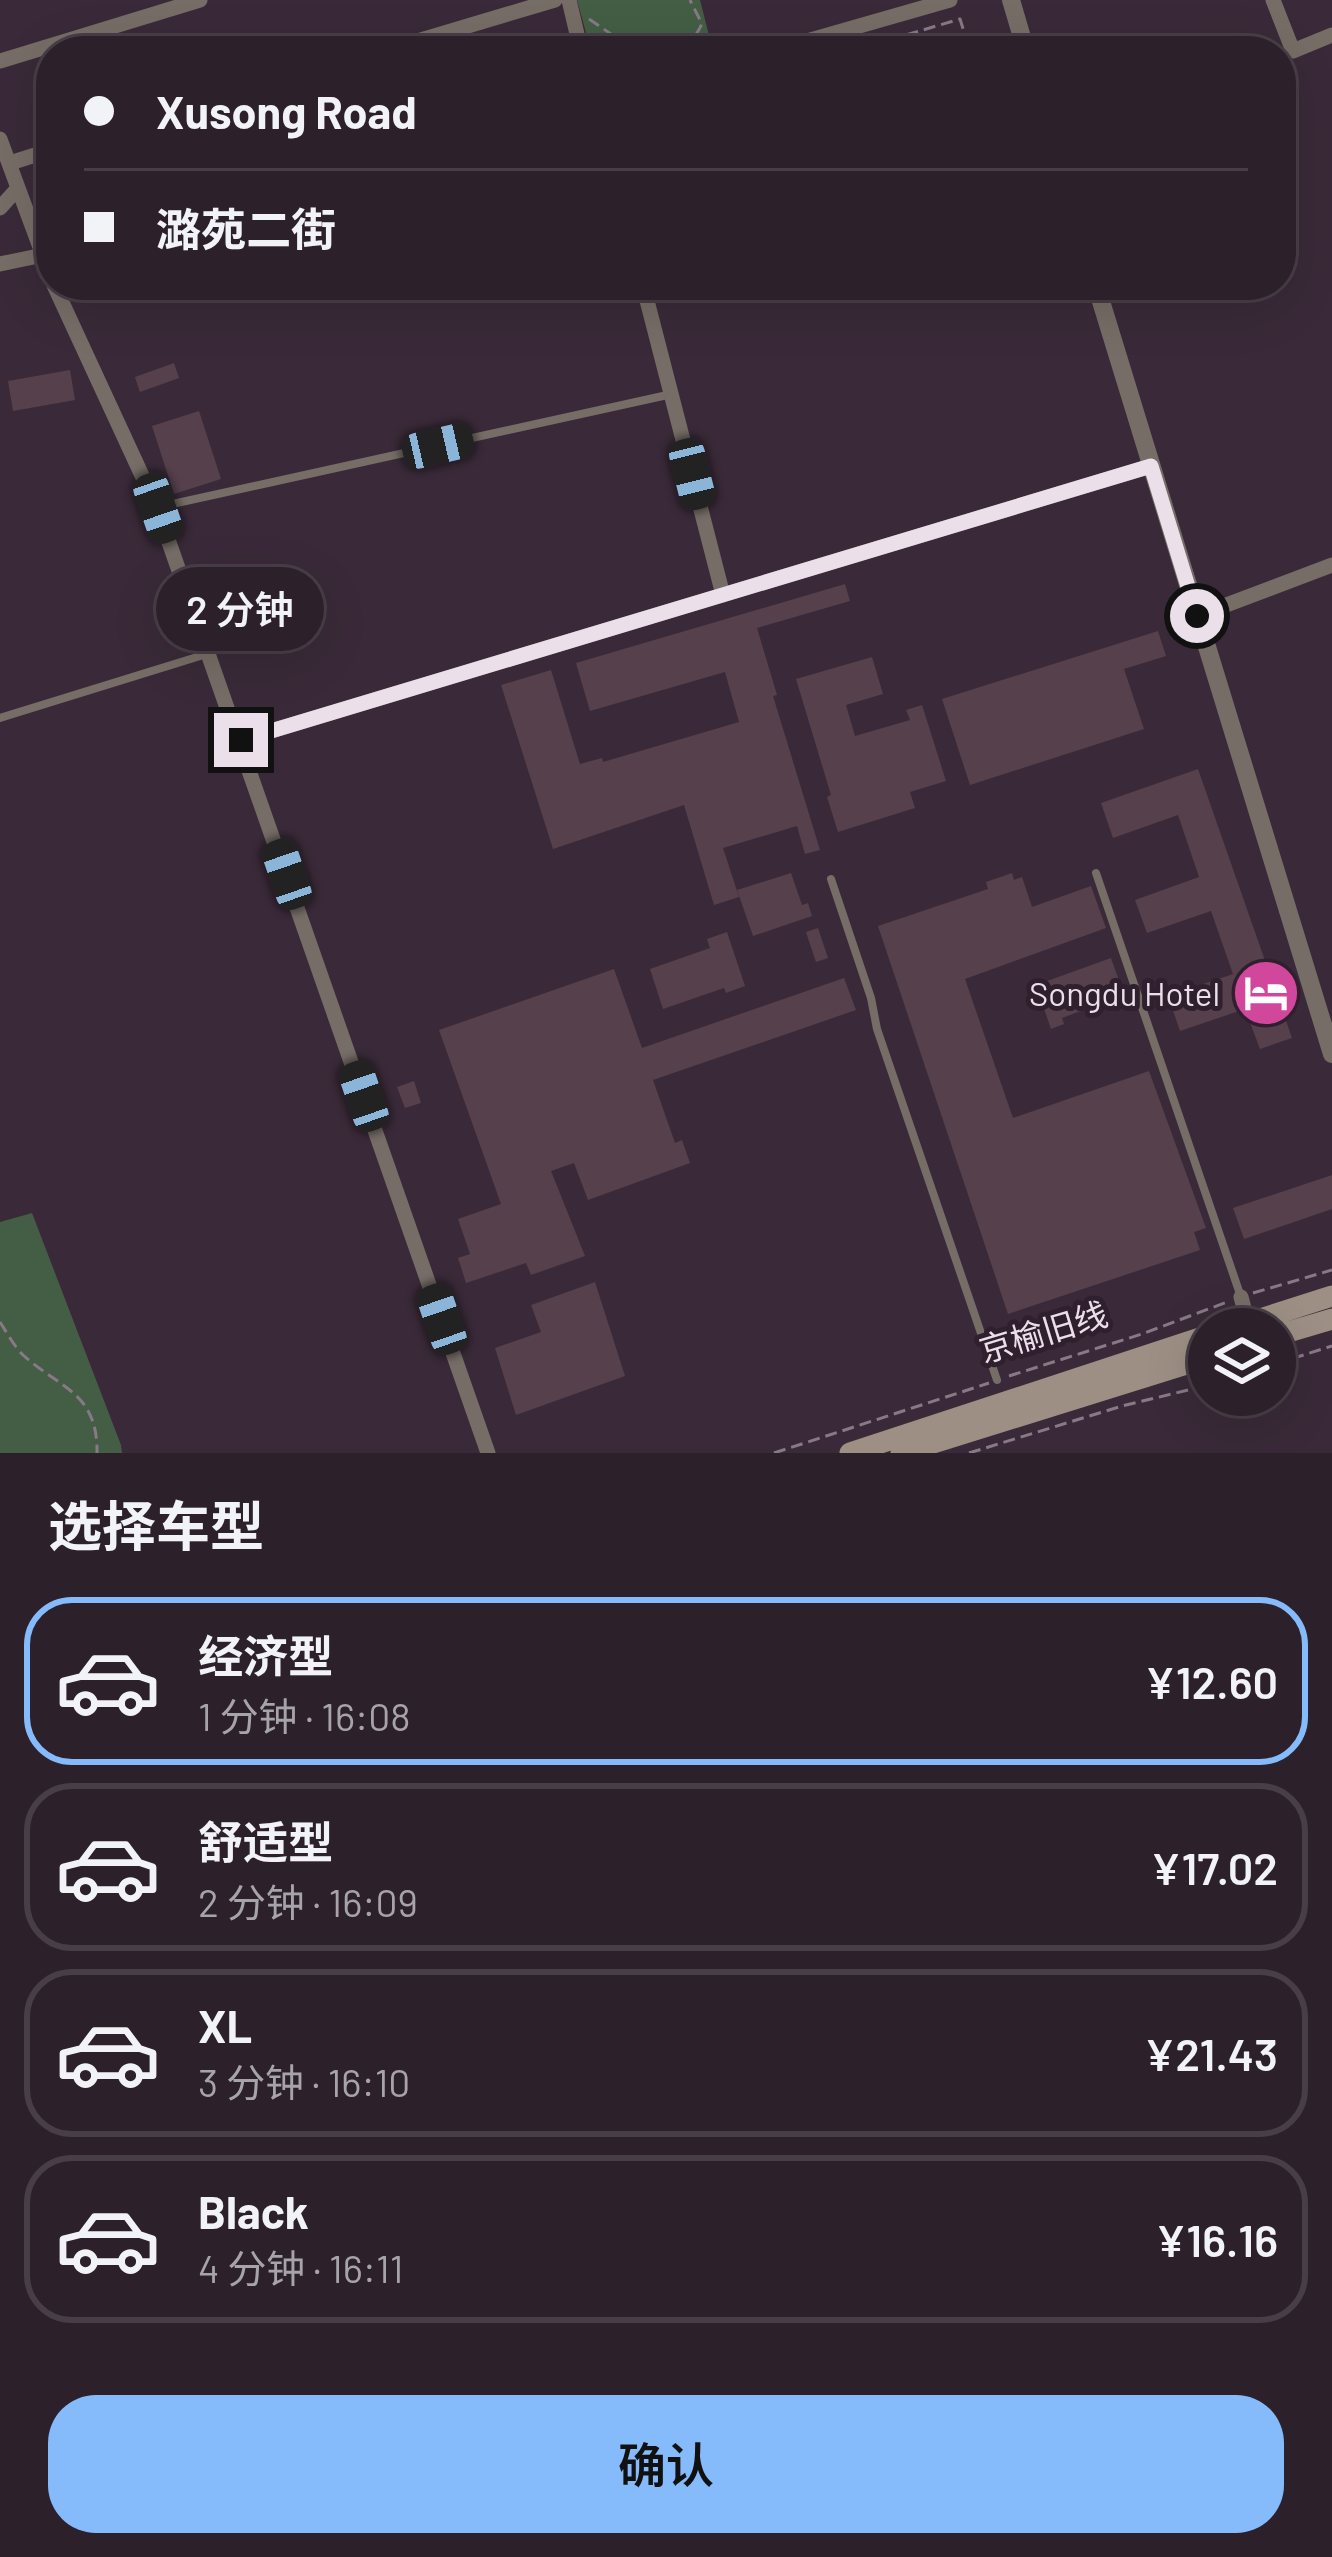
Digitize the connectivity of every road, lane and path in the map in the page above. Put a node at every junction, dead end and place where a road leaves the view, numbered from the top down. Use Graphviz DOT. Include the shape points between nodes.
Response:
graph roads {
  1 [pos="200,0"];
  2 [pos="555,0"];
  3 [pos="689,0"];
  4 [pos="950,0"];
  5 [pos="1010,0"];
  6 [pos="1273,0"];
  7 [pos="570,5"];
  8 [pos="1332,35"];
  9 [pos="82,36"];
  10 [pos="434,36"];
  11 [pos="577,36"];
  12 [pos="614,36"];
  13 [pos="695,36"];
  14 [pos="824,36"];
  15 [pos="902,36"];
  16 [pos="965,36"];
  17 [pos="1021,36"];
  18 [pos="1287,36"];
  19 [pos="36,50"];
  20 [pos="1296,50"];
  21 [pos="0,61"];
  22 [pos="0,139"];
  23 [pos="36,155"];
  24 [pos="10,163"];
  25 [pos="18,188"];
  26 [pos="0,208"];
  27 [pos="36,231"];
  28 [pos="36,257"];
  29 [pos="0,264"];
  30 [pos="62,300"];
  31 [pos="647,300"];
  32 [pos="1101,300"];
  33 [pos="672,394"];
  34 [pos="1151,466"];
  35 [pos="158,508"];
  36 [pos="1332,565"];
  37 [pos="723,595"];
  38 [pos="1197,616"];
  39 [pos="210,653"];
  40 [pos="0,718"];
  41 [pos="241,740"];
  42 [pos="1096,873"];
  43 [pos="831,879"];
  44 [pos="1332,1054"];
  45 [pos="1332,1270"];
  46 [pos="1332,1296"];
  47 [pos="1240,1297"];
  48 [pos="1239,1308"];
  49 [pos="1294,1308"];
  50 [pos="1332,1318"];
  51 [pos="0,1322"];
  52 [pos="1296,1329"];
  53 [pos="1188,1343"];
  54 [pos="1332,1346"];
  55 [pos="1296,1357"];
  56 [pos="1188,1364"];
  57 [pos="997,1380"];
  58 [pos="1188,1390"];
  59 [pos="97,1453"];
  60 [pos="488,1453"];
  61 [pos="774,1453"];
  62 [pos="850,1453"];
  63 [pos="901,1453"];
  64 [pos="969,1453"];
  1 -- 9 [label="street"];
  2 -- 10 [label="street"];
  3 -- 13 [label="path" via="702,24"];
  4 -- 14 [label="street"];
  5 -- 17 [label="street"];
  6 -- 18 [label="street"];
  7 -- 11 [label="street"];
  7 -- 12 [label="path"];
  8 -- 20 [label="street"];
  15 -- 16 [label="path" via="960,19"];
  19 -- 21 [label="street"];
  22 -- 24 [label="street"];
  23 -- 24 [label="street"];
  24 -- 25 [label="street"];
  25 -- 26 [label="street"];
  25 -- 27 [label="street"];
  28 -- 29 [label="street"];
  30 -- 35 [label="street"];
  31 -- 33 [label="street"];
  32 -- 34 [label="street"];
  33 -- 35 [label="lane"];
  33 -- 37 [label="street"];
  34 -- 37 [label="street"];
  34 -- 38 [label="street"];
  35 -- 39 [label="street"];
  36 -- 38 [label="street"];
  37 -- 41 [label="street"];
  38 -- 44 [label="street"];
  39 -- 40 [label="lane"];
  39 -- 41 [label="street"];
  41 -- 60 [label="street"];
  42 -- 47 [label="lane"];
  43 -- 57 [label="lane"];
  45 -- 47 [label="path, 京榆旧线"];
  46 -- 49 [label="main road"];
  47 -- 48 [label="street"];
  47 -- 57 [label="path, 京榆旧线"];
  50 -- 52 [label="main road"];
  51 -- 59 [label="path" via="21,1353 86,1408"];
  53 -- 62 [label="main road, 京榆旧线"];
  54 -- 55 [label="path"];
  56 -- 63 [label="main road"];
  57 -- 61 [label="path, 京榆旧线"];
  58 -- 64 [label="path"];
}
